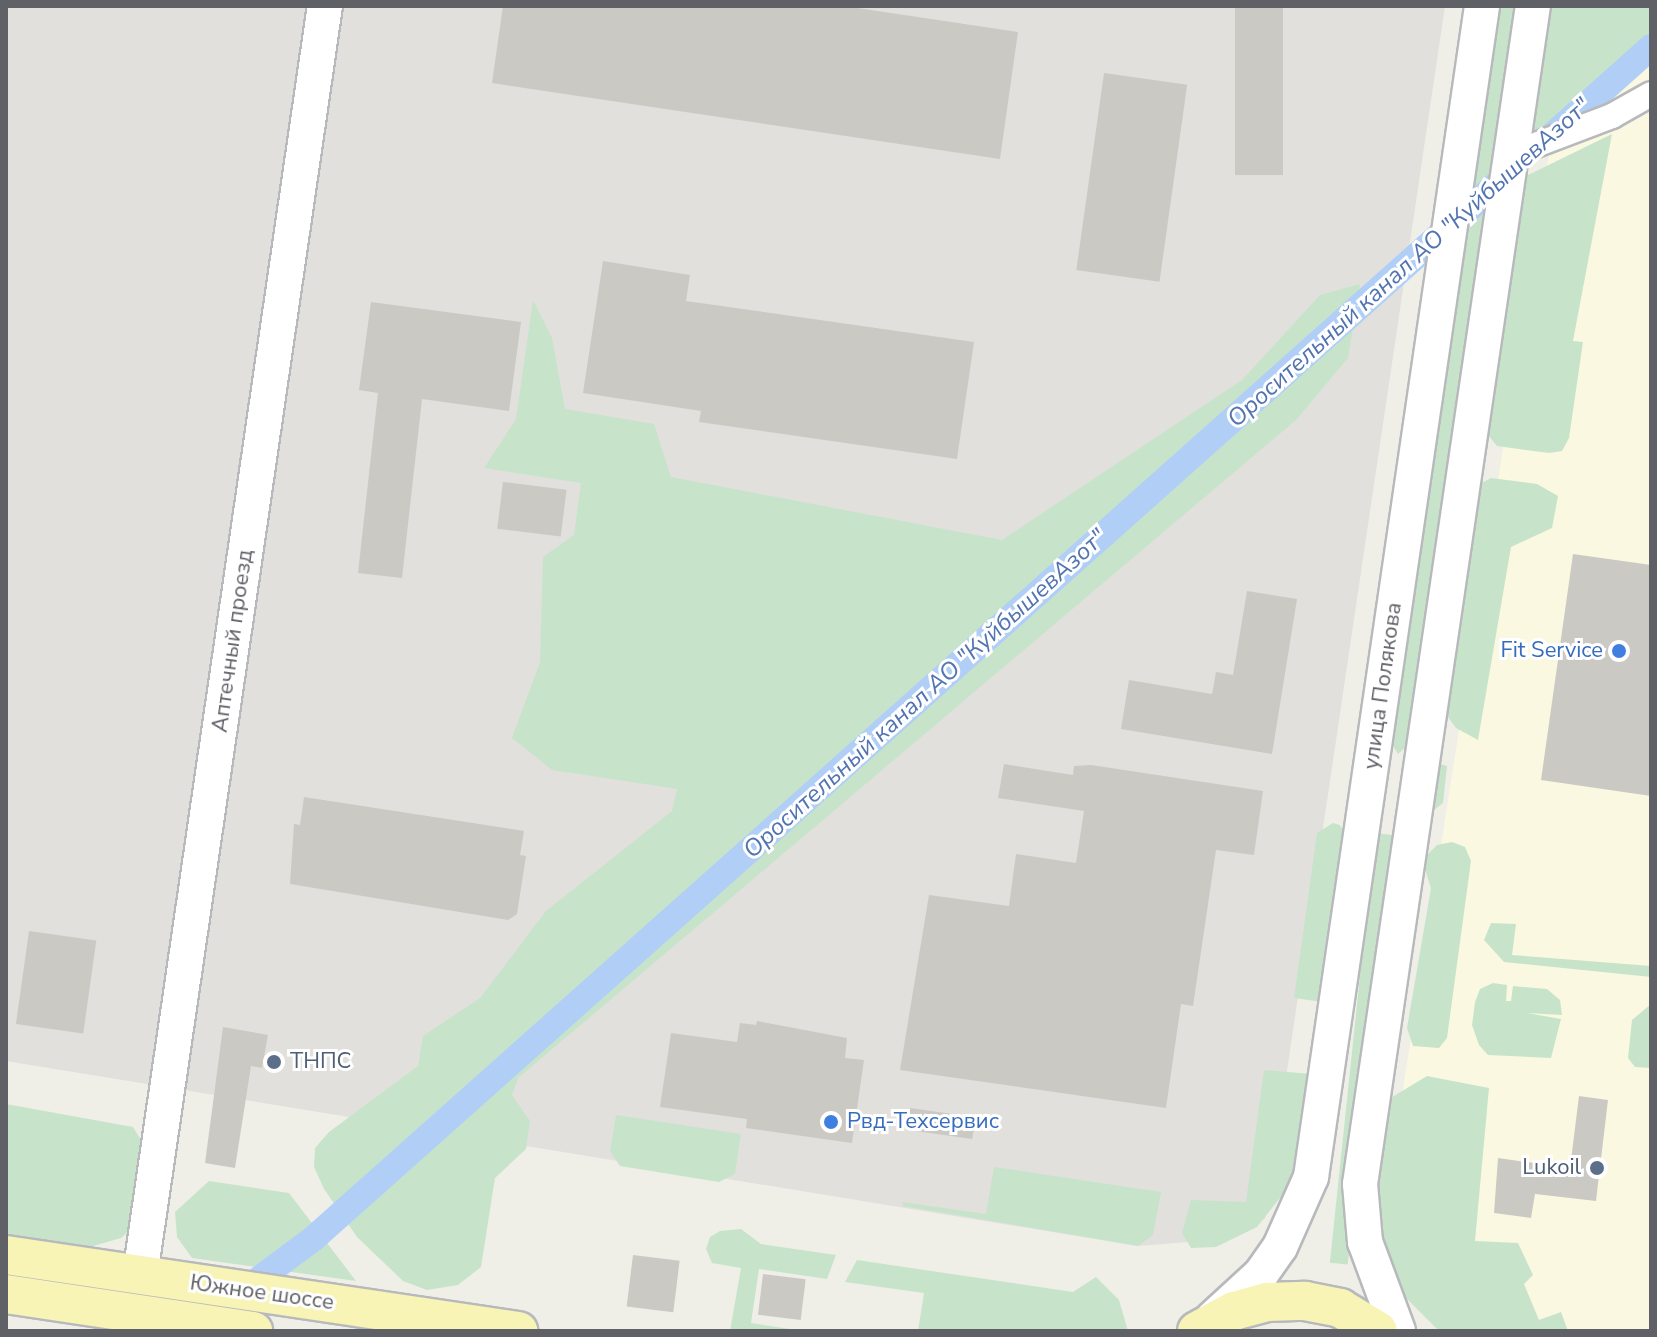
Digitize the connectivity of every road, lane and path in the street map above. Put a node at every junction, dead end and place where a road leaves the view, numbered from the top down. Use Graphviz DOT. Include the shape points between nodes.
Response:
graph roads {
  1 [pos="325,6"];
  2 [pos="1482,6"];
  3 [pos="1533,6"];
  4 [pos="1651,94"];
  5 [pos="1512,154"];
  6 [pos="1369,781"];
  7 [pos="1418,789"];
  8 [pos="6,1255"];
  9 [pos="140,1275"];
  10 [pos="6,1294"];
  11 [pos="195,1327"];
  12 [pos="1199,1330"];
  13 [pos="253,1331"];
  14 [pos="518,1331"];
  15 [pos="1378,1331"];
  16 [pos="1398,1331"];
  1 -- 9 [label="main road, Аптечный проезд"];
  2 -- 6 [label="main road, улица Полякова"];
  3 -- 5 [label="main road"];
  4 -- 5 [label="street" via="1612,116"];
  5 -- 7 [label="main road"];
  6 -- 7 [label="main road"];
  6 -- 12 [label="main road, улица Полякова" via="1311,1177 1280,1247 1237,1299"];
  7 -- 16 [label="main road" via="1360,1184 1365,1242"];
  8 -- 9 [label="main road, Южное шоссе"];
  9 -- 14 [label="main road, Южное шоссе"];
  10 -- 11 [label="main road, Южное шоссе"];
  11 -- 13 [label="main road, Южное шоссе"];
  12 -- 15 [label="main road" via="1267,1302 1305,1301 1340,1308"];
}
